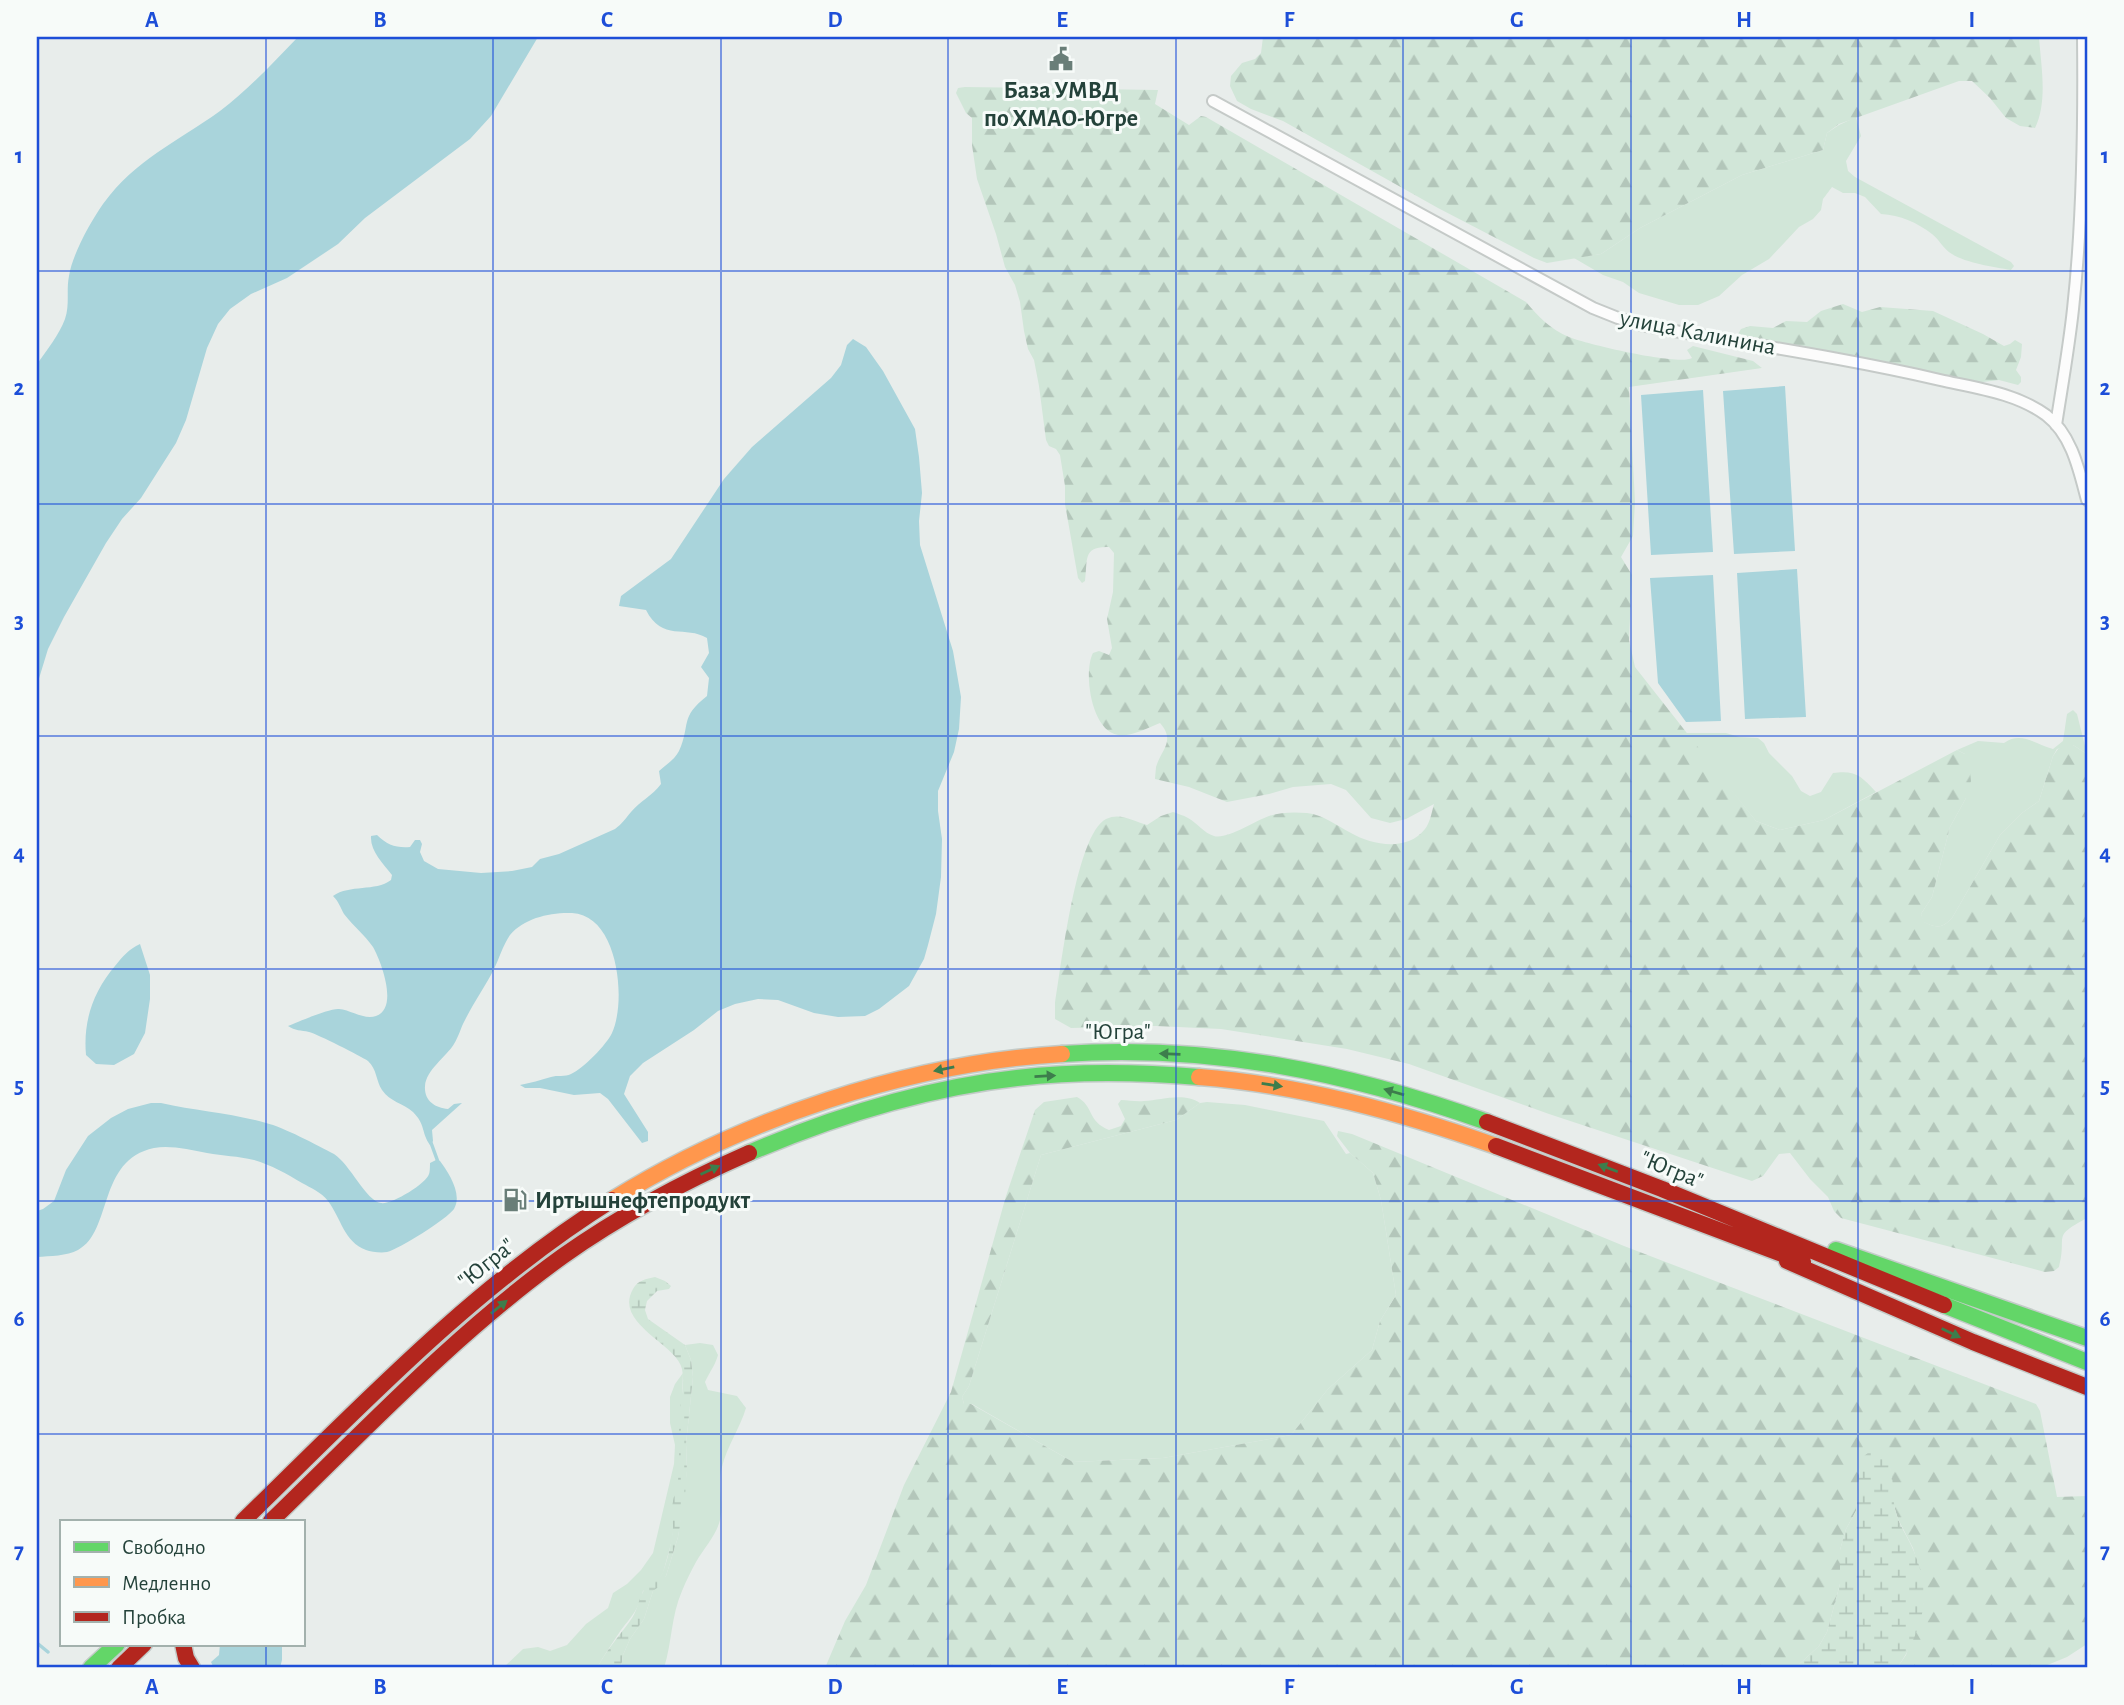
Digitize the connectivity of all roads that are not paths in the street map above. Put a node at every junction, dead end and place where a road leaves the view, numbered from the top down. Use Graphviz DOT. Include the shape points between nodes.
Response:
graph roads {
  1 [pos="2083,37"];
  2 [pos="1213,101"];
  3 [pos="2056,425"];
  4 [pos="2087,500"];
  5 [pos="1672,1192"];
  6 [pos="1663,1210"];
  7 [pos="2053,1326"];
  8 [pos="474,1328"];
  9 [pos="2087,1330"];
  10 [pos="2087,1338"];
  11 [pos="2087,1364"];
  12 [pos="2087,1387"];
  13 [pos="244,1520"];
  14 [pos="272,1520"];
  15 [pos="285,1520"];
  16 [pos="115,1646"];
  17 [pos="142,1646"];
  18 [pos="183,1646"];
  19 [pos="91,1668"];
  20 [pos="119,1668"];
  21 [pos="192,1668"];
  1 -- 3 [label="street" via="2076,284"];
  2 -- 3 [label="street, улица Калинина" via="1618,318 1997,393 2035,408"];
  3 -- 4 [label="street, улица Калинина" via="2075,457"];
  5 -- 7 [label="main road"];
  5 -- 11 [label="main road, \"Югра\""];
  5 -- 13 [label="main road, \"Югра\", one-way" via="1443,1107 1343,1078 1269,1064 1175,1054 1086,1053 994,1060 923,1074 764,1125 690,1158 599,1208 474,1301"];
  8 -- 6 [label="main road, \"Югра\", one-way" via="612,1223 729,1162 883,1106 1026,1077 1176,1074 1307,1091 1463,1135"];
  6 -- 11 [label="main road, \"Югра\""];
  6 -- 12 [label="main road, one-way" via="1966,1341"];
  7 -- 9 [label="street"];
  7 -- 10 [label="main road"];
  8 -- 14 [label="main road, \"Югра\""];
  8 -- 15 [label="main road" via="424,1387"];
  16 -- 19 [label="main road"];
  17 -- 20 [label="main road"];
  18 -- 21 [label="main road"];
}
